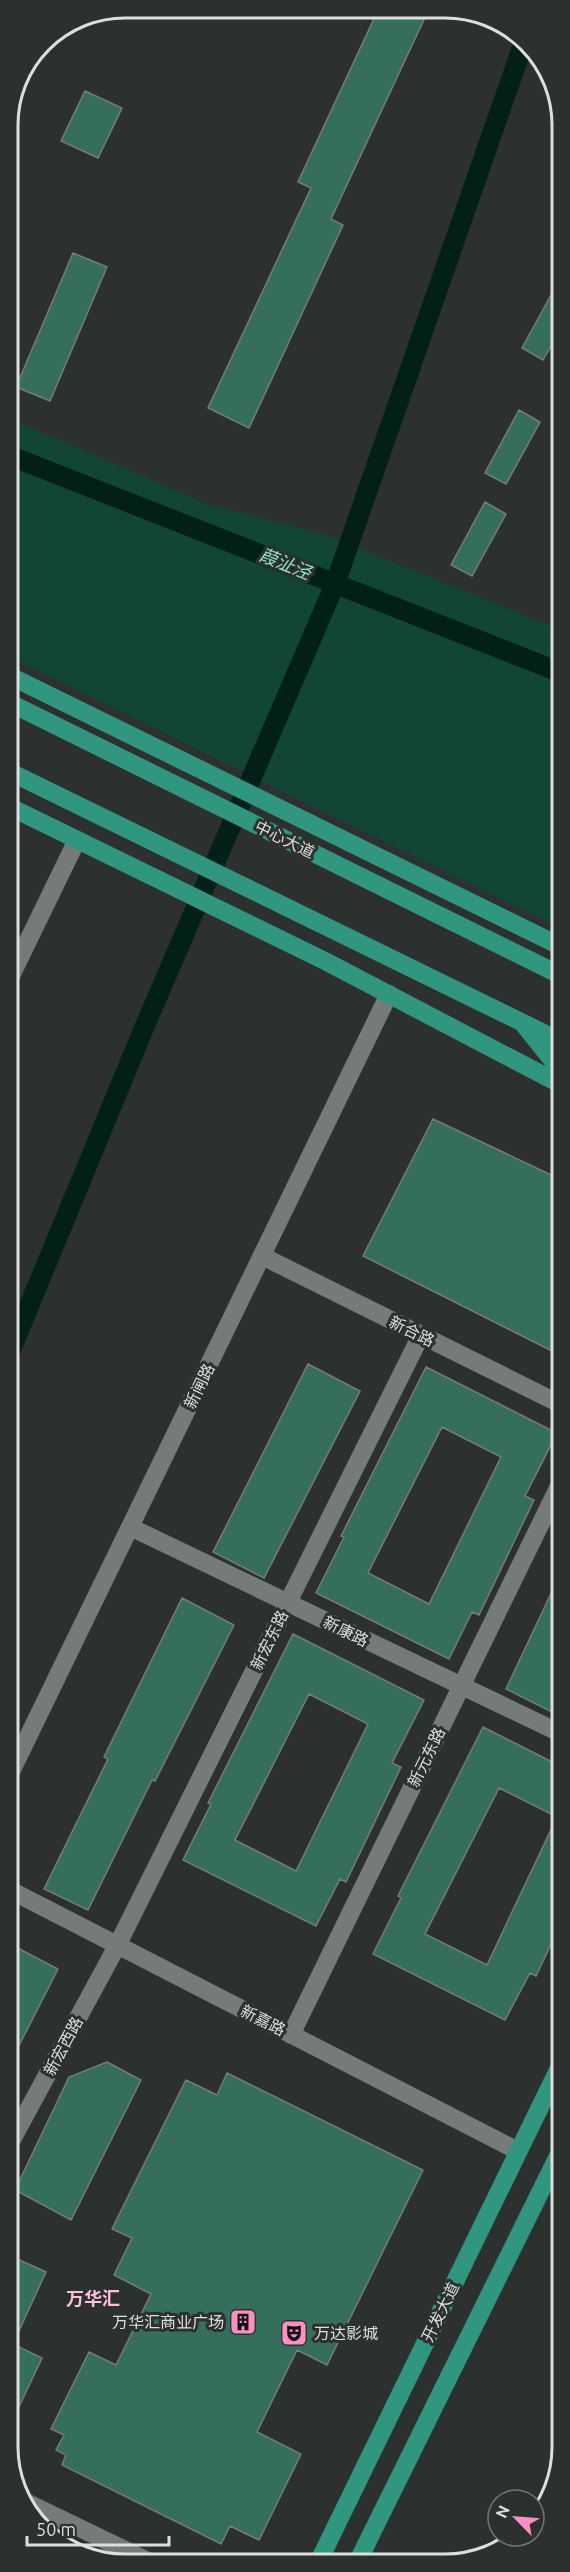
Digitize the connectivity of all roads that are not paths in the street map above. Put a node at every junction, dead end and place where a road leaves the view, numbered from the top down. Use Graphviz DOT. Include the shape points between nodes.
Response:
graph roads {
  1 [pos="18,680"];
  2 [pos="18,683"];
  3 [pos="18,707"];
  4 [pos="46,721"];
  5 [pos="18,776"];
  6 [pos="18,787"];
  7 [pos="42,788"];
  8 [pos="18,811"];
  9 [pos="77,840"];
  10 [pos="552,942"];
  11 [pos="18,961"];
  12 [pos="552,971"];
  13 [pos="389,994"];
  14 [pos="522,1022"];
  15 [pos="552,1037"];
  16 [pos="552,1060"];
  17 [pos="552,1080"];
  18 [pos="262,1256"];
  19 [pos="421,1335"];
  20 [pos="552,1400"];
  21 [pos="552,1500"];
  22 [pos="130,1527"];
  23 [pos="288,1603"];
  24 [pos="461,1686"];
  25 [pos="552,1729"];
  26 [pos="18,1757"];
  27 [pos="18,1893"];
  28 [pos="117,1946"];
  29 [pos="291,2034"];
  30 [pos="552,2082"];
  31 [pos="18,2129"];
  32 [pos="518,2151"];
  33 [pos="552,2168"];
  34 [pos="36,2507"];
  35 [pos="133,2554"];
  36 [pos="322,2554"];
  37 [pos="361,2554"];
  1 -- 10 [label="main road"];
  2 -- 4 [label="main road"];
  3 -- 4 [label="main road, 中心大道"];
  4 -- 12 [label="main road, 中心大道"];
  5 -- 7 [label="main road"];
  6 -- 7 [label="main road"];
  7 -- 14 [label="main road"];
  8 -- 9 [label="main road"];
  9 -- 11 [label="street"];
  9 -- 13 [label="main road"];
  13 -- 17 [label="main road"];
  13 -- 18 [label="street, 新闸路"];
  14 -- 15 [label="main road"];
  14 -- 16 [label="main road"];
  18 -- 19 [label="street, 新合路"];
  18 -- 22 [label="street, 新闸路"];
  19 -- 20 [label="street, 新合路"];
  19 -- 23 [label="street, 新宏东路"];
  21 -- 24 [label="street, 新元东路"];
  22 -- 23 [label="street, 新康路"];
  22 -- 26 [label="street, 新闸路"];
  23 -- 24 [label="street, 新康路"];
  23 -- 28 [label="street, 新宏东路"];
  24 -- 25 [label="street, 新康路"];
  24 -- 29 [label="street, 新元东路"];
  27 -- 28 [label="street, 新嘉路"];
  28 -- 29 [label="street, 新嘉路"];
  28 -- 31 [label="street, 新宏西路"];
  29 -- 32 [label="street, 新嘉路"];
  30 -- 32 [label="main road, 开发大道"];
  32 -- 36 [label="main road, 开发大道"];
  33 -- 37 [label="main road"];
  34 -- 35 [label="street"];
}
